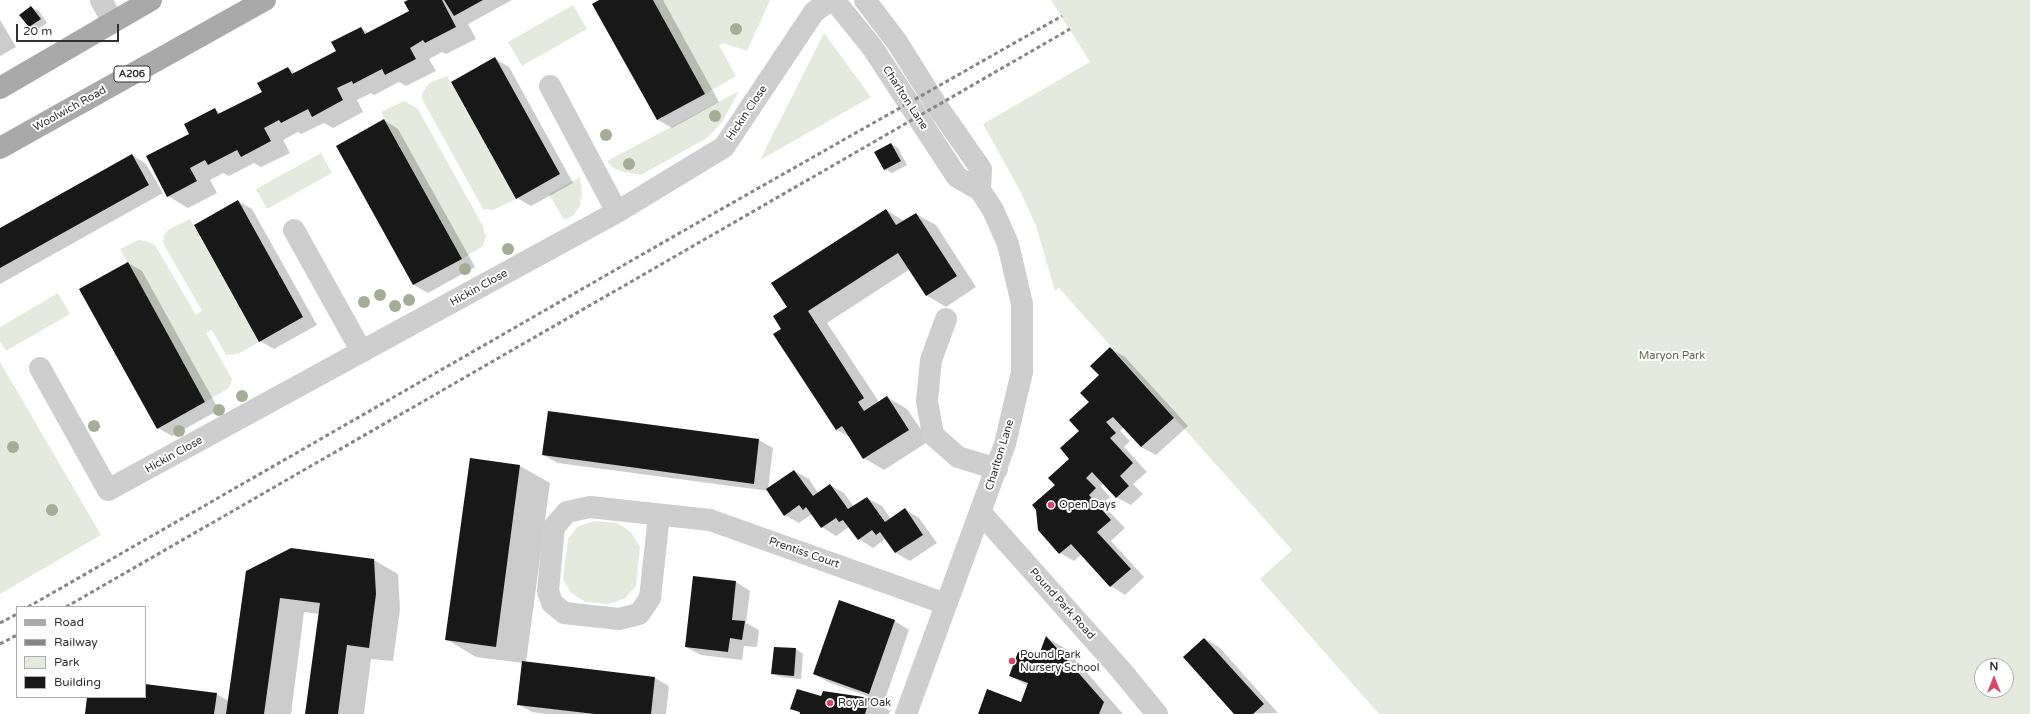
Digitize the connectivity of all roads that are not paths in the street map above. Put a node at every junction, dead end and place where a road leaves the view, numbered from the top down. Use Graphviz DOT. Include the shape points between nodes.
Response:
graph roads {
  1 [pos="101,0"];
  2 [pos="150,0"];
  3 [pos="265,0"];
  4 [pos="833,0"];
  5 [pos="865,0"];
  6 [pos="113,22"];
  7 [pos="550,86"];
  8 [pos="0,88"];
  9 [pos="0,148"];
  10 [pos="980,190"];
  11 [pos="617,212"];
  12 [pos="294,230"];
  13 [pos="946,319"];
  14 [pos="362,352"];
  15 [pos="40,368"];
  16 [pos="997,469"];
  17 [pos="981,513"];
  18 [pos="659,515"];
  19 [pos="946,604"];
  20 [pos="906,714"];
  21 [pos="1157,714"];
  1 -- 6 [label="street"];
  2 -- 6 [label="main road"];
  3 -- 9 [label="main road, Woolwich Road / A206"];
  4 -- 10 [label="street, Charlton Lane" via="872,47 957,177"];
  4 -- 11 [label="street, Hickin Close" via="814,12 724,147"];
  5 -- 10 [label="street, Charlton Lane" via="897,42 981,169"];
  6 -- 8 [label="main road"];
  7 -- 11 [label="street"];
  10 -- 16 [label="street, Charlton Lane" via="993,210 1008,244 1022,304 1022,372"];
  11 -- 14 [label="street, Hickin Close"];
  12 -- 14 [label="street"];
  13 -- 16 [label="street" via="931,360 927,400 933,435 958,457"];
  14 -- 15 [label="street, Hickin Close" via="108,490"];
  16 -- 17 [label="street, Charlton Lane"];
  17 -- 19 [label="street, Charlton Lane"];
  17 -- 21 [label="street, Pound Park Road"];
  18 -- 18 [label="street, Prentiss Court" via="590,507 567,512 554,527 548,591 552,603 564,613 619,619 639,614 650,598"];
  18 -- 19 [label="street, Prentiss Court" via="710,520"];
  19 -- 20 [label="street, Charlton Lane"];
}
